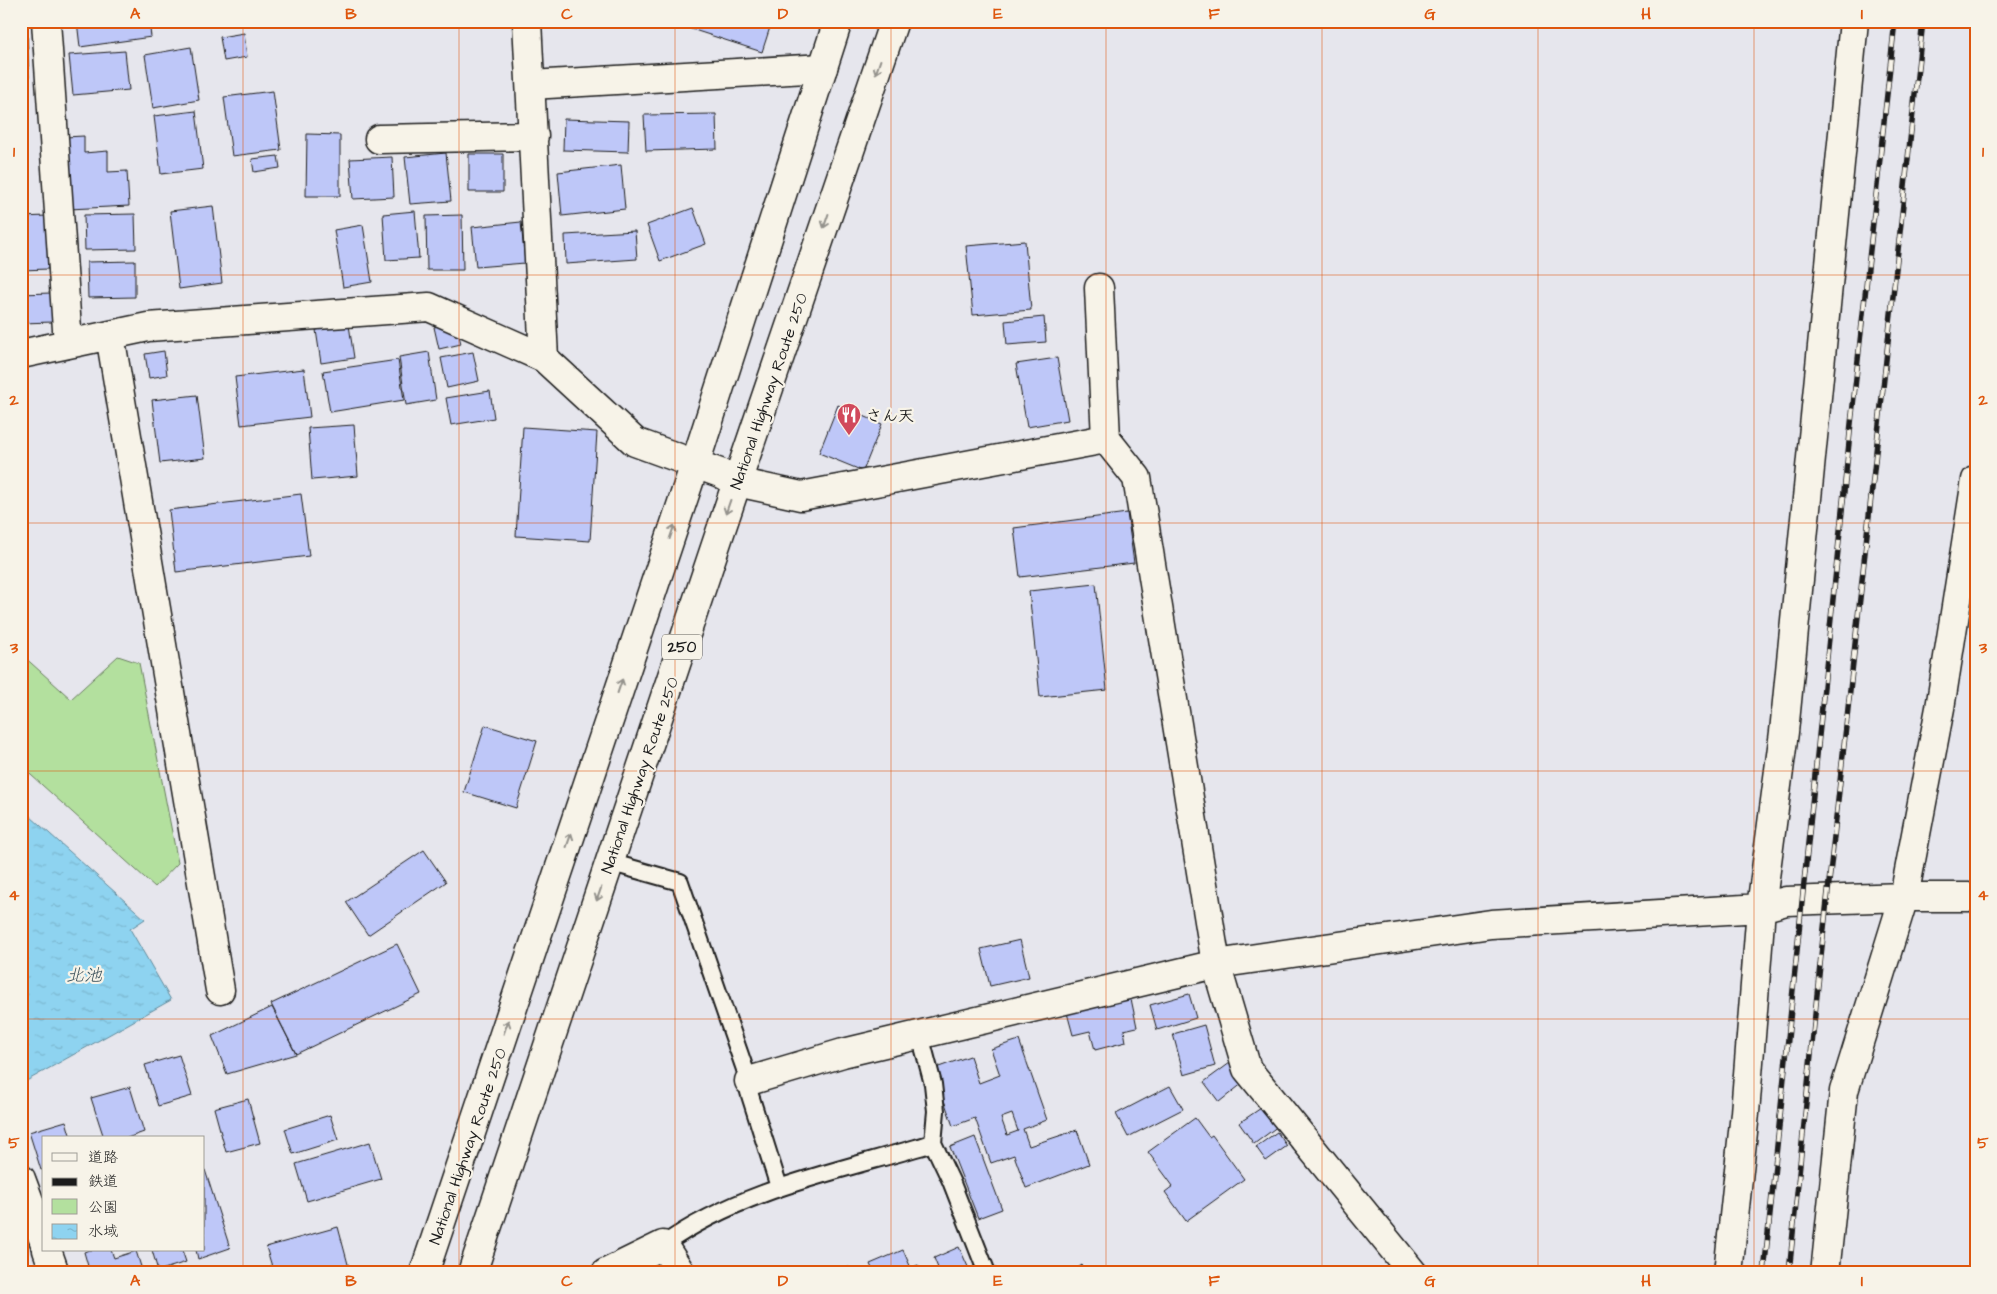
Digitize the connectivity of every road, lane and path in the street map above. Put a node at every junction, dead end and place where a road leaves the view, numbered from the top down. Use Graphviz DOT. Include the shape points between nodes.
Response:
graph roads {
  1 [pos="46,21"];
  2 [pos="527,21"];
  3 [pos="838,21"];
  4 [pos="894,21"];
  5 [pos="1854,21"];
  6 [pos="823,68"];
  7 [pos="531,85"];
  8 [pos="534,136"];
  9 [pos="379,139"];
  10 [pos="1099,288"];
  11 [pos="110,335"];
  12 [pos="68,344"];
  13 [pos="21,354"];
  14 [pos="544,358"];
  15 [pos="1106,439"];
  16 [pos="695,464"];
  17 [pos="1976,480"];
  18 [pos="737,482"];
  19 [pos="610,862"];
  20 [pos="1904,897"];
  21 [pos="1976,897"];
  22 [pos="1761,908"];
  23 [pos="1216,964"];
  24 [pos="220,990"];
  25 [pos="920,1035"];
  26 [pos="749,1081"];
  27 [pos="933,1143"];
  28 [pos="779,1187"];
  29 [pos="32,1193"];
  30 [pos="42,1233"];
  31 [pos="663,1245"];
  32 [pos="48,1252"];
  33 [pos="55,1273"];
  34 [pos="424,1273"];
  35 [pos="472,1273"];
  36 [pos="606,1273"];
  37 [pos="681,1273"];
  38 [pos="987,1273"];
  39 [pos="1413,1273"];
  40 [pos="1728,1273"];
  41 [pos="1825,1273"];
  1 -- 12 [label="main road"];
  2 -- 7 [label="main road"];
  3 -- 6 [label="main road, National Highway Route 250 / 250"];
  4 -- 18 [label="main road, National Highway Route 250 / 250, one-way"];
  5 -- 22 [label="main road" via="1784,732"];
  6 -- 7 [label="main road"];
  6 -- 16 [label="main road, National Highway Route 250 / 250"];
  7 -- 8 [label="main road"];
  8 -- 9 [label="main road"];
  8 -- 14 [label="main road"];
  10 -- 15 [label="main road"];
  11 -- 12 [label="main road"];
  11 -- 14 [label="main road" via="148,328 429,307"];
  11 -- 24 [label="main road"];
  12 -- 13 [label="main road"];
  14 -- 16 [label="main road" via="635,442"];
  15 -- 18 [label="main road" via="802,496"];
  15 -- 23 [label="main road" via="1137,478"];
  16 -- 18 [label="main road"];
  34 -- 16 [label="main road, National Highway Route 250 / 250, one-way"];
  17 -- 20 [label="main road" via="1940,708"];
  18 -- 19 [label="main road, National Highway Route 250 / 250, one-way"];
  19 -- 26 [label="lane" via="680,882"];
  19 -- 35 [label="main road, National Highway Route 250 / 250, one-way"];
  20 -- 21 [label="main road"];
  20 -- 22 [label="main road" via="1786,901"];
  20 -- 41 [label="main road" via="1844,1091"];
  22 -- 23 [label="main road" via="1490,924"];
  22 -- 40 [label="main road" via="1745,1113"];
  23 -- 25 [label="main road"];
  23 -- 39 [label="main road" via="1248,1069"];
  25 -- 26 [label="main road" via="842,1053"];
  25 -- 27 [label="lane" via="933,1084 936,1111"];
  26 -- 28 [label="lane" via="749,1092"];
  27 -- 28 [label="lane"];
  27 -- 38 [label="lane"];
  28 -- 31 [label="lane" via="688,1227"];
  29 -- 30 [label="main road"];
  31 -- 36 [label="main road"];
  31 -- 37 [label="main road"];
  32 -- 33 [label="main road"];
}
